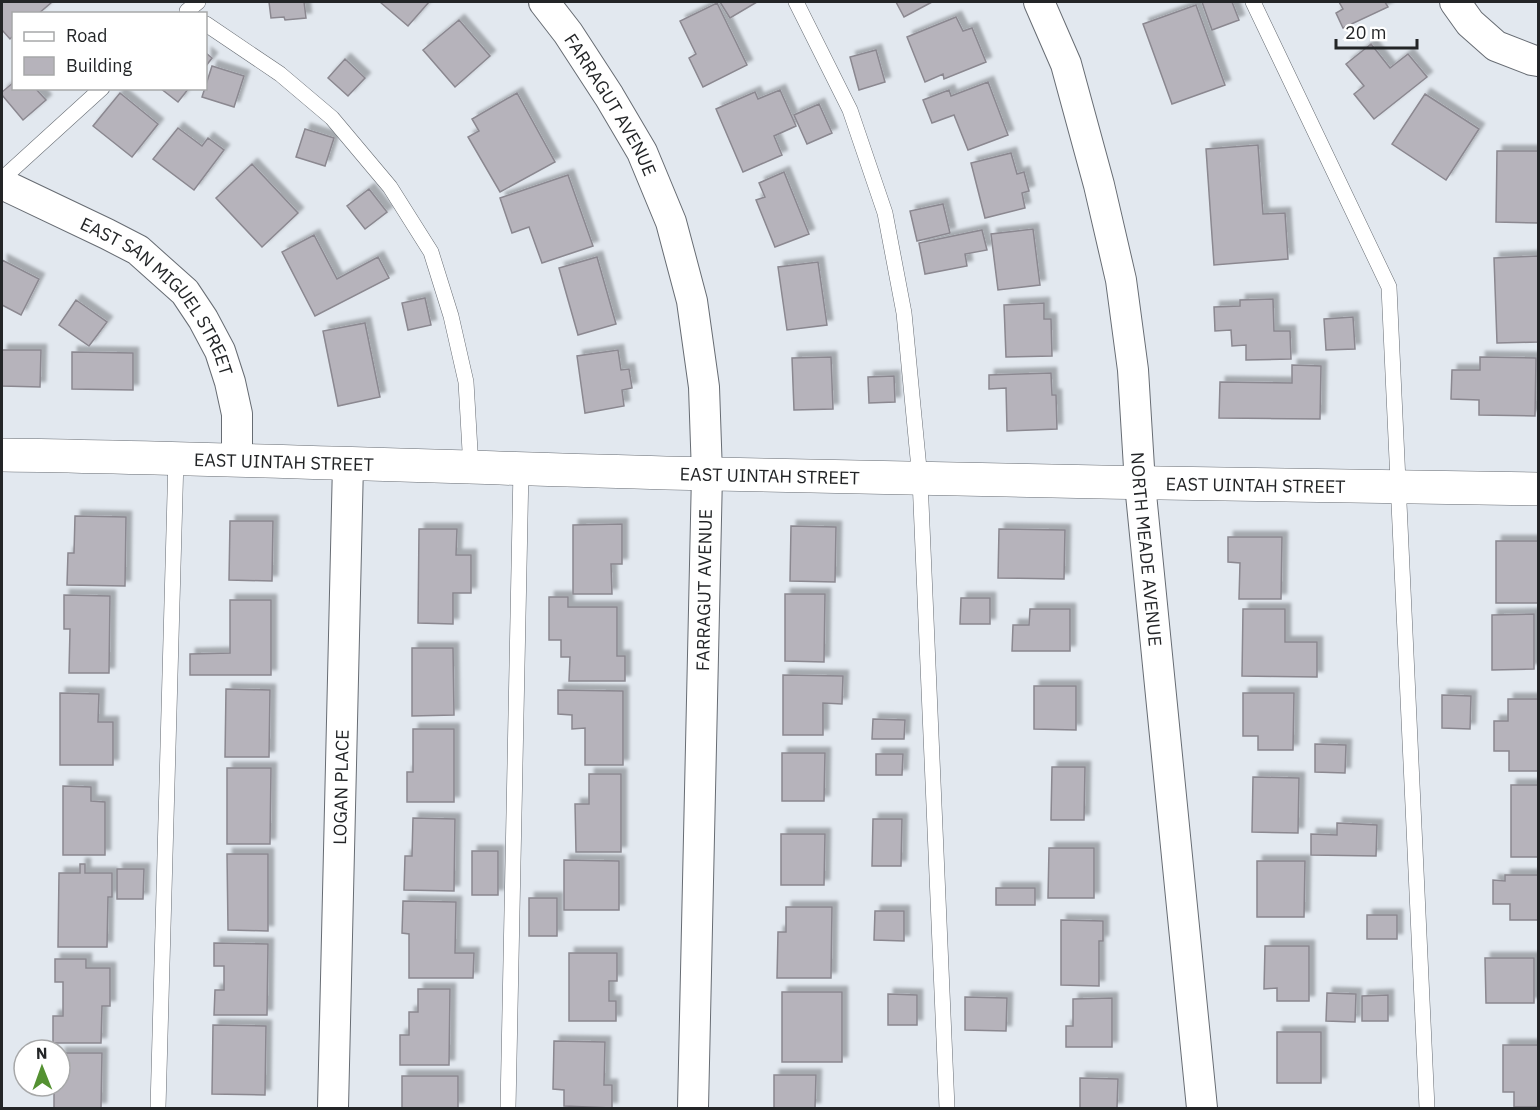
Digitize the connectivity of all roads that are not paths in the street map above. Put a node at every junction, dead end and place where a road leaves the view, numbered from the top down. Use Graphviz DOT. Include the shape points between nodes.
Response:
graph roads {
  1 [pos="544,2"];
  2 [pos="796,2"];
  3 [pos="1039,2"];
  4 [pos="1252,2"];
  5 [pos="1455,2"];
  6 [pos="207,25"];
  7 [pos="1539,61"];
  8 [pos="100,90"];
  9 [pos="2,179"];
  10 [pos="2,184"];
  11 [pos="2,455"];
  12 [pos="176,458"];
  13 [pos="237,461"];
  14 [pos="348,465"];
  15 [pos="471,468"];
  16 [pos="521,469"];
  17 [pos="707,474"];
  18 [pos="920,479"];
  19 [pos="1140,484"];
  20 [pos="1400,487"];
  21 [pos="1539,489"];
  22 [pos="158,1108"];
  23 [pos="333,1108"];
  24 [pos="508,1108"];
  25 [pos="693,1108"];
  26 [pos="947,1108"];
  27 [pos="1202,1108"];
  28 [pos="1427,1108"];
  1 -- 17 [label="street, FARRAGUT AVENUE" via="615,105 642,152 671,222 692,301 704,387"];
  2 -- 18 [label="lane" via="850,110 885,213 904,313"];
  3 -- 19 [label="street, NORTH MEADE AVENUE" via="1066,64 1121,280 1133,370"];
  4 -- 20 [label="lane" via="1389,287"];
  5 -- 7 [label="street" via="1470,23 1496,46"];
  6 -- 15 [label="lane" via="280,74 332,118 390,187 431,252 466,382"];
  8 -- 9 [label="lane"];
  10 -- 13 [label="street, EAST SAN MIGUEL STREET" via="138,250 185,292 220,351 230,382 237,414"];
  11 -- 12 [label="main road, EAST UINTAH STREET"];
  12 -- 13 [label="main road, EAST UINTAH STREET"];
  12 -- 22 [label="lane"];
  13 -- 14 [label="main road, EAST UINTAH STREET"];
  14 -- 15 [label="main road, EAST UINTAH STREET"];
  14 -- 23 [label="street, LOGAN PLACE"];
  15 -- 16 [label="main road, EAST UINTAH STREET"];
  16 -- 17 [label="main road, EAST UINTAH STREET"];
  16 -- 24 [label="lane"];
  17 -- 18 [label="main road, EAST UINTAH STREET"];
  17 -- 25 [label="street, FARRAGUT AVENUE"];
  18 -- 19 [label="main road, EAST UINTAH STREET"];
  18 -- 26 [label="lane"];
  19 -- 20 [label="main road, EAST UINTAH STREET"];
  19 -- 27 [label="street, NORTH MEADE AVENUE"];
  20 -- 21 [label="main road, EAST UINTAH STREET"];
  20 -- 28 [label="lane"];
}
